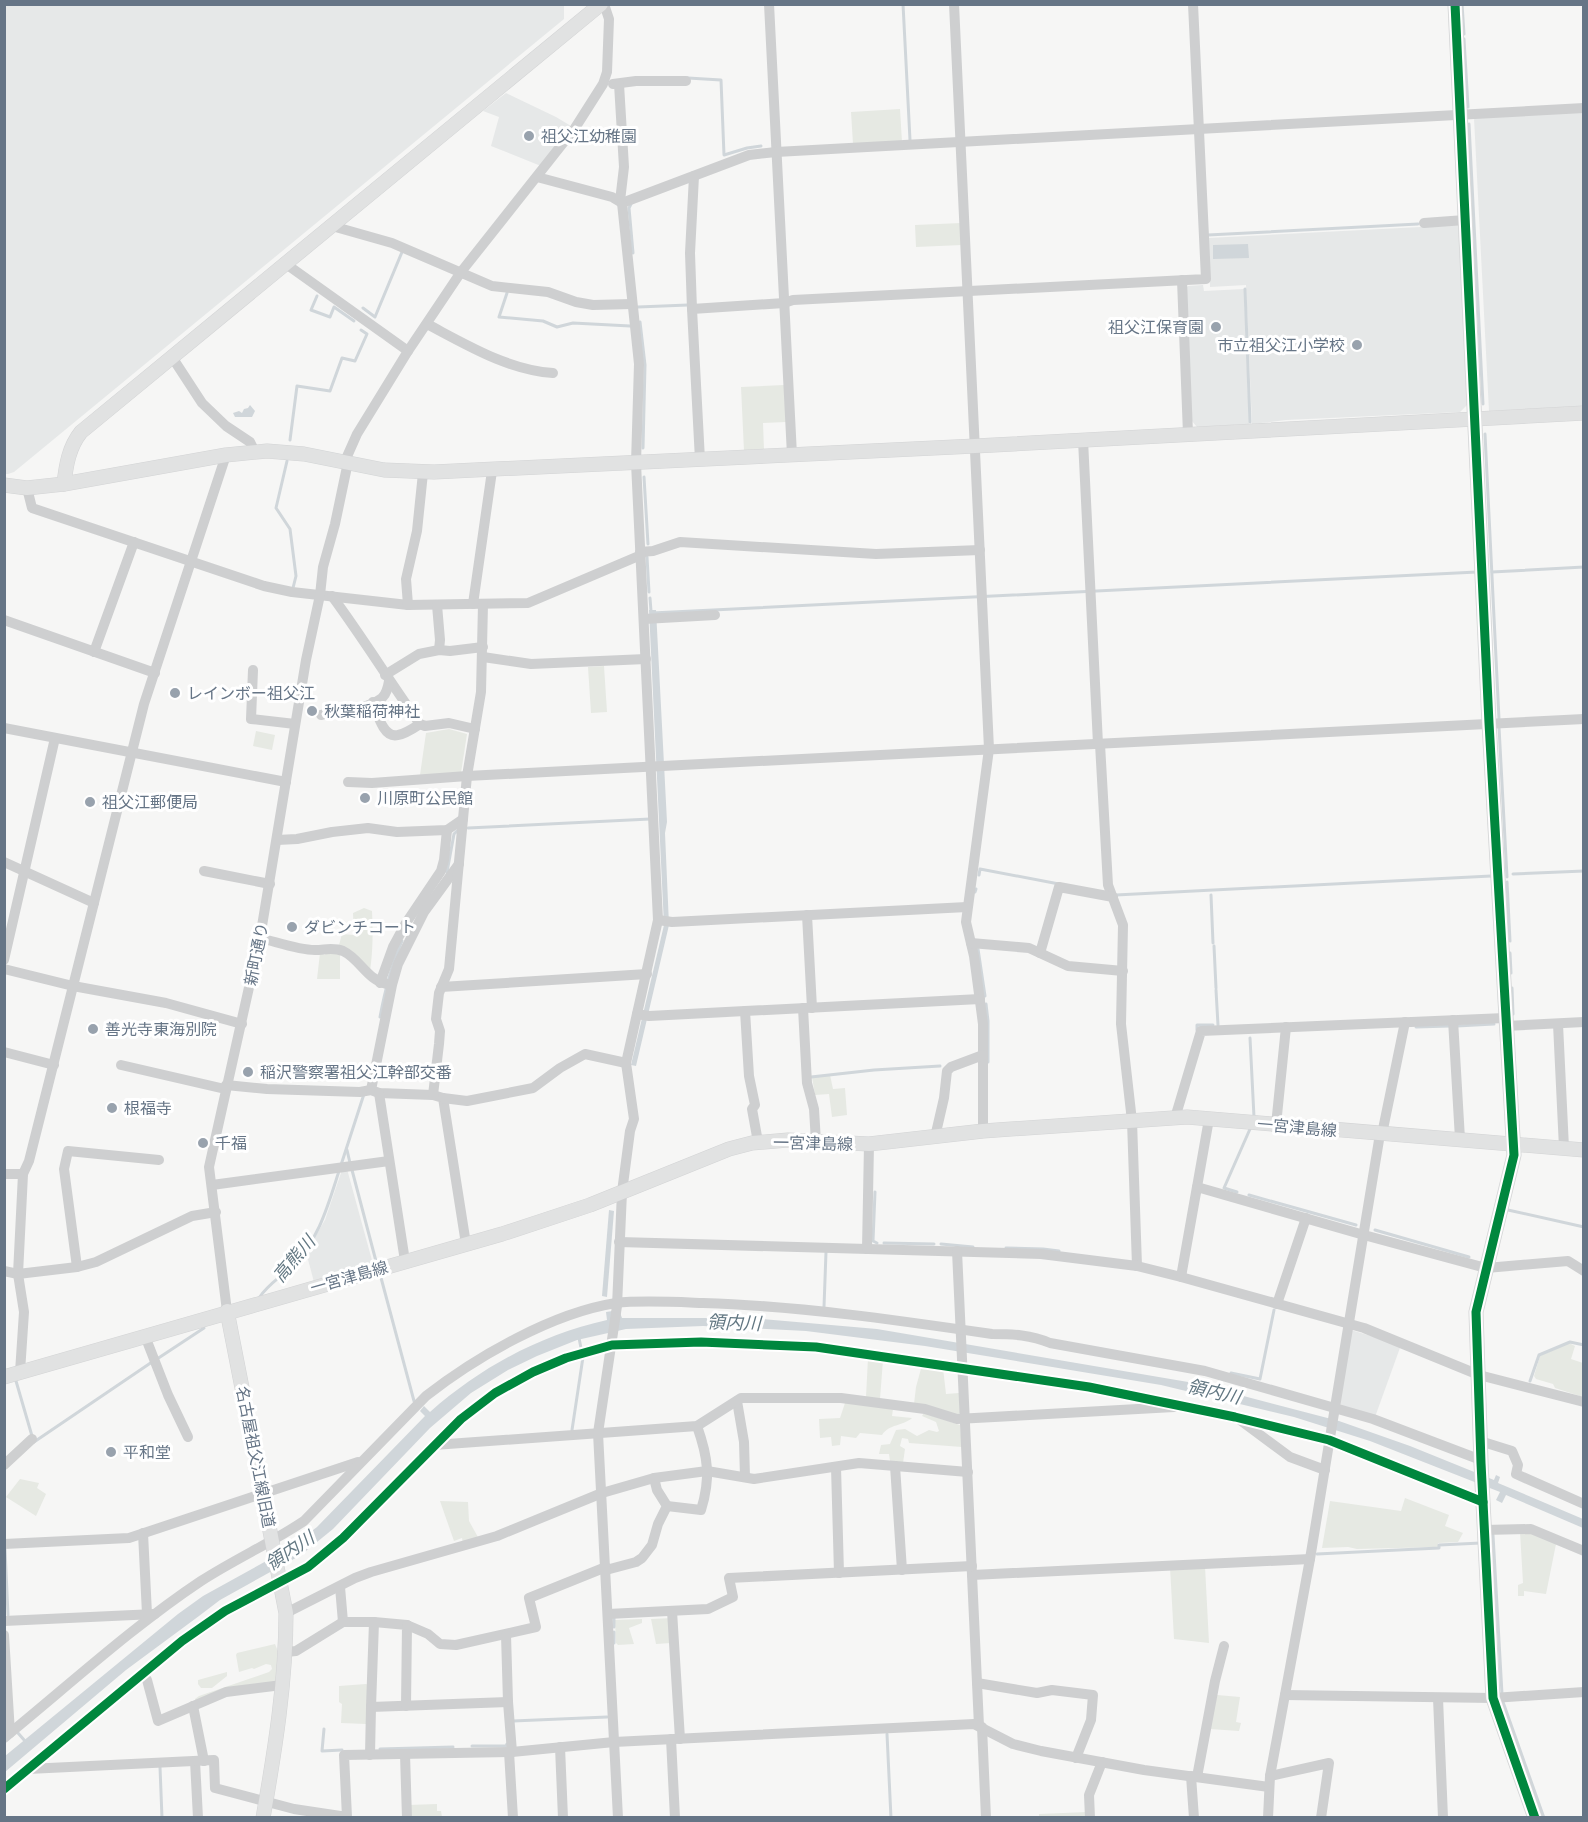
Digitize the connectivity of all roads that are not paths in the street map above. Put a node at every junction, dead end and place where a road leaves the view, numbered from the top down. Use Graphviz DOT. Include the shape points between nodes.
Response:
graph roads {
  1 [pos="602,4"];
  2 [pos="769,4"];
  3 [pos="954,4"];
  4 [pos="1193,4"];
  5 [pos="1455,4"];
  6 [pos="686,81"];
  7 [pos="603,84"];
  8 [pos="619,84"];
  9 [pos="1584,108"];
  10 [pos="1460,115"];
  11 [pos="1198,128"];
  12 [pos="959,142"];
  13 [pos="776,152"];
  14 [pos="694,176"];
  15 [pos="537,177"];
  16 [pos="621,202"];
  17 [pos="1465,220"];
  18 [pos="1424,223"];
  19 [pos="332,226"];
  20 [pos="286,264"];
  21 [pos="461,272"];
  22 [pos="1182,280"];
  23 [pos="967,291"];
  24 [pos="784,303"];
  25 [pos="632,304"];
  26 [pos="692,309"];
  27 [pos="427,324"];
  28 [pos="408,351"];
  29 [pos="172,357"];
  30 [pos="553,374"];
  31 [pos="1584,413"];
  32 [pos="1475,418"];
  33 [pos="1188,434"];
  34 [pos="1083,440"];
  35 [pos="975,446"];
  36 [pos="255,452"];
  37 [pos="226,455"];
  38 [pos="792,455"];
  39 [pos="700,460"];
  40 [pos="346,462"];
  41 [pos="636,463"];
  42 [pos="492,471"];
  43 [pos="423,473"];
  44 [pos="64,484"];
  45 [pos="6,486"];
  46 [pos="27,488"];
  47 [pos="134,542"];
  48 [pos="980,550"];
  49 [pos="641,553"];
  50 [pos="191,562"];
  51 [pos="326,596"];
  52 [pos="478,604"];
  53 [pos="408,605"];
  54 [pos="437,606"];
  55 [pos="715,615"];
  56 [pos="649,618"];
  57 [pos="4,620"];
  58 [pos="439,650"];
  59 [pos="94,652"];
  60 [pos="483,652"];
  61 [pos="646,659"];
  62 [pos="253,670"];
  63 [pos="155,673"];
  64 [pos="387,678"];
  65 [pos="373,702"];
  66 [pos="321,715"];
  67 [pos="1584,719"];
  68 [pos="1490,723"];
  69 [pos="295,724"];
  70 [pos="420,724"];
  71 [pos="4,728"];
  72 [pos="475,729"];
  73 [pos="55,738"];
  74 [pos="1099,744"];
  75 [pos="989,749"];
  76 [pos="132,753"];
  77 [pos="657,766"];
  78 [pos="467,776"];
  79 [pos="286,782"];
  80 [pos="348,782"];
  81 [pos="463,819"];
  82 [pos="447,830"];
  83 [pos="277,840"];
  84 [pos="4,862"];
  85 [pos="459,863"];
  86 [pos="204,871"];
  87 [pos="26,872"];
  88 [pos="270,884"];
  89 [pos="1113,897"];
  90 [pos="94,903"];
  91 [pos="967,907"];
  92 [pos="807,915"];
  93 [pos="664,921"];
  94 [pos="260,939"];
  95 [pos="970,943"];
  96 [pos="1040,953"];
  97 [pos="4,960"];
  98 [pos="4,969"];
  99 [pos="1123,971"];
  100 [pos="646,974"];
  101 [pos="387,984"];
  102 [pos="74,986"];
  103 [pos="441,987"];
  104 [pos="980,999"];
  105 [pos="807,1008"];
  106 [pos="745,1011"];
  107 [pos="642,1015"];
  108 [pos="1453,1020"];
  109 [pos="1405,1022"];
  110 [pos="1505,1022"];
  111 [pos="1584,1022"];
  112 [pos="242,1024"];
  113 [pos="1558,1024"];
  114 [pos="1286,1027"];
  115 [pos="4,1052"];
  116 [pos="983,1055"];
  117 [pos="626,1063"];
  118 [pos="54,1065"];
  119 [pos="121,1065"];
  120 [pos="226,1087"];
  121 [pos="369,1091"];
  122 [pos="438,1097"];
  123 [pos="1175,1118"];
  124 [pos="1209,1119"];
  125 [pos="1132,1121"];
  126 [pos="1276,1125"];
  127 [pos="983,1131"];
  128 [pos="1381,1134"];
  129 [pos="935,1137"];
  130 [pos="1460,1139"];
  131 [pos="816,1142"];
  132 [pos="758,1143"];
  133 [pos="1513,1143"];
  134 [pos="869,1144"];
  135 [pos="1564,1148"];
  136 [pos="1584,1150"];
  137 [pos="159,1160"];
  138 [pos="389,1161"];
  139 [pos="4,1174"];
  140 [pos="23,1174"];
  141 [pos="212,1185"];
  142 [pos="1197,1187"];
  143 [pos="622,1192"];
  144 [pos="216,1212"];
  145 [pos="1305,1218"];
  146 [pos="1364,1235"];
  147 [pos="619,1242"];
  148 [pos="466,1244"];
  149 [pos="867,1250"];
  150 [pos="957,1251"];
  151 [pos="405,1261"];
  152 [pos="1137,1266"];
  153 [pos="77,1267"];
  154 [pos="1486,1268"];
  155 [pos="4,1271"];
  156 [pos="1584,1271"];
  157 [pos="18,1274"];
  158 [pos="1181,1277"];
  159 [pos="1276,1304"];
  160 [pos="617,1305"];
  161 [pos="227,1311"];
  162 [pos="1349,1324"];
  163 [pos="962,1330"];
  164 [pos="145,1336"];
  165 [pos="612,1343"];
  166 [pos="964,1366"];
  167 [pos="20,1372"];
  168 [pos="1479,1375"];
  169 [pos="4,1377"];
  170 [pos="737,1401"];
  171 [pos="1584,1402"];
  172 [pos="1189,1407"];
  173 [pos="1335,1410"];
  174 [pos="1235,1417"];
  175 [pos="966,1419"];
  176 [pos="697,1426"];
  177 [pos="598,1433"];
  178 [pos="188,1437"];
  179 [pos="1330,1437"];
  180 [pos="32,1439"];
  181 [pos="1480,1441"];
  182 [pos="434,1444"];
  183 [pos="360,1461"];
  184 [pos="1481,1462"];
  185 [pos="4,1465"];
  186 [pos="896,1466"];
  187 [pos="836,1467"];
  188 [pos="1324,1470"];
  189 [pos="707,1472"];
  190 [pos="968,1472"];
  191 [pos="745,1477"];
  192 [pos="654,1478"];
  193 [pos="602,1492"];
  194 [pos="264,1493"];
  195 [pos="1483,1500"];
  196 [pos="1584,1504"];
  197 [pos="667,1506"];
  198 [pos="1484,1530"];
  199 [pos="143,1533"];
  200 [pos="273,1541"];
  201 [pos="4,1544"];
  202 [pos="1584,1551"];
  203 [pos="1310,1559"];
  204 [pos="606,1568"];
  205 [pos="902,1570"];
  206 [pos="972,1571"];
  207 [pos="839,1573"];
  208 [pos="281,1579"];
  209 [pos="340,1587"];
  210 [pos="672,1611"];
  211 [pos="286,1613"];
  212 [pos="151,1614"];
  213 [pos="608,1614"];
  214 [pos="4,1621"];
  215 [pos="343,1622"];
  216 [pos="374,1622"];
  217 [pos="407,1625"];
  218 [pos="4,1635"];
  219 [pos="506,1635"];
  220 [pos="1224,1646"];
  221 [pos="285,1653"];
  222 [pos="143,1674"];
  223 [pos="977,1683"];
  224 [pos="282,1685"];
  225 [pos="1582,1694"];
  226 [pos="1285,1695"];
  227 [pos="1438,1698"];
  228 [pos="1493,1698"];
  229 [pos="508,1702"];
  230 [pos="193,1706"];
  231 [pos="406,1706"];
  232 [pos="371,1707"];
  233 [pos="980,1727"];
  234 [pos="7,1735"];
  235 [pos="675,1739"];
  236 [pos="614,1742"];
  237 [pos="560,1747"];
  238 [pos="511,1752"];
  239 [pos="405,1754"];
  240 [pos="370,1755"];
  241 [pos="1076,1758"];
  242 [pos="200,1761"];
  243 [pos="1102,1762"];
  244 [pos="28,1769"];
  245 [pos="1194,1776"];
  246 [pos="1269,1781"];
  247 [pos="4,1789"];
  248 [pos="266,1802"];
  249 [pos="347,1817"];
  250 [pos="198,1818"];
  251 [pos="263,1818"];
  252 [pos="407,1818"];
  253 [pos="513,1818"];
  254 [pos="563,1818"];
  255 [pos="618,1818"];
  256 [pos="675,1818"];
  257 [pos="986,1818"];
  258 [pos="1090,1818"];
  259 [pos="1194,1818"];
  260 [pos="1268,1818"];
  261 [pos="1321,1818"];
  262 [pos="1443,1818"];
  263 [pos="1535,1818"];
  1 -- 7 [label="street" via="609,19"];
  1 -- 19 [label="street"];
  2 -- 13 [label="street"];
  3 -- 12 [label="street"];
  4 -- 11 [label="street"];
  5 -- 10 [label="street"];
  6 -- 8 [label="street"];
  7 -- 8 [label="street"];
  7 -- 15 [label="street, 新町通り"];
  8 -- 16 [label="street" via="624,167"];
  9 -- 10 [label="street"];
  10 -- 11 [label="street"];
  10 -- 17 [label="street"];
  11 -- 12 [label="street"];
  11 -- 22 [label="street" via="1206,279"];
  12 -- 13 [label="street"];
  12 -- 23 [label="street"];
  13 -- 14 [label="street" via="749,154"];
  13 -- 24 [label="street"];
  14 -- 16 [label="street"];
  14 -- 26 [label="street"];
  15 -- 16 [label="street"];
  15 -- 21 [label="street, 新町通り"];
  16 -- 25 [label="street"];
  17 -- 18 [label="street"];
  17 -- 32 [label="street"];
  19 -- 20 [label="street"];
  19 -- 21 [label="street" via="392,243"];
  20 -- 28 [label="street"];
  20 -- 29 [label="street"];
  21 -- 25 [label="street" via="492,286 548,292 576,302"];
  21 -- 27 [label="street, 新町通り"];
  22 -- 23 [label="street"];
  22 -- 33 [label="street"];
  23 -- 24 [label="street"];
  23 -- 35 [label="street"];
  24 -- 26 [label="street"];
  24 -- 38 [label="street"];
  25 -- 41 [label="street" via="639,364"];
  26 -- 39 [label="street"];
  27 -- 28 [label="street, 新町通り"];
  27 -- 30 [label="street" via="499,360 532,372"];
  28 -- 40 [label="street, 新町通り" via="357,434"];
  29 -- 36 [label="street" via="202,403 250,442"];
  29 -- 44 [label="street" via="81,432 69,453"];
  31 -- 32 [label="street"];
  32 -- 33 [label="street"];
  32 -- 68 [label="street"];
  33 -- 34 [label="street"];
  34 -- 35 [label="street"];
  34 -- 74 [label="street"];
  35 -- 38 [label="street"];
  35 -- 48 [label="street"];
  36 -- 37 [label="street"];
  36 -- 40 [label="street" via="285,451"];
  37 -- 44 [label="street"];
  37 -- 50 [label="street"];
  38 -- 39 [label="street"];
  39 -- 41 [label="street"];
  40 -- 43 [label="street"];
  40 -- 51 [label="street, 新町通り" via="323,567"];
  41 -- 42 [label="street"];
  41 -- 49 [label="street"];
  42 -- 43 [label="street"];
  42 -- 52 [label="street"];
  43 -- 53 [label="street" via="417,531 406,579"];
  44 -- 46 [label="street"];
  45 -- 46 [label="street"];
  46 -- 47 [label="street" via="32,508"];
  47 -- 50 [label="street"];
  47 -- 59 [label="street"];
  48 -- 49 [label="street" via="867,554 680,542"];
  48 -- 75 [label="street"];
  49 -- 52 [label="street" via="534,601"];
  49 -- 56 [label="street"];
  50 -- 51 [label="street" via="264,586"];
  50 -- 63 [label="street"];
  51 -- 53 [label="street"];
  51 -- 64 [label="street" via="361,636"];
  51 -- 69 [label="street, 新町通り"];
  52 -- 54 [label="street"];
  52 -- 60 [label="street"];
  53 -- 54 [label="street"];
  54 -- 58 [label="street"];
  55 -- 56 [label="street"];
  56 -- 61 [label="street"];
  57 -- 59 [label="street"];
  58 -- 60 [label="street"];
  58 -- 64 [label="street" via="420,654"];
  59 -- 63 [label="street"];
  60 -- 61 [label="street" via="531,664"];
  60 -- 72 [label="street"];
  61 -- 77 [label="street"];
  62 -- 69 [label="street" via="251,719"];
  63 -- 76 [label="street"];
  64 -- 65 [label="street" via="387,691"];
  64 -- 70 [label="street"];
  65 -- 66 [label="street"];
  65 -- 70 [label="street" via="384,730 392,735"];
  67 -- 68 [label="street"];
  68 -- 74 [label="street"];
  68 -- 110 [label="street"];
  69 -- 79 [label="street, 新町通り"];
  70 -- 72 [label="street" via="449,723"];
  71 -- 73 [label="street"];
  72 -- 78 [label="street"];
  73 -- 76 [label="street"];
  73 -- 87 [label="street"];
  74 -- 75 [label="street"];
  74 -- 89 [label="street" via="1108,885"];
  75 -- 77 [label="street"];
  75 -- 91 [label="street"];
  76 -- 79 [label="street"];
  76 -- 90 [label="street"];
  77 -- 78 [label="street"];
  77 -- 93 [label="street"];
  78 -- 80 [label="street"];
  78 -- 81 [label="street"];
  79 -- 83 [label="street, 新町通り"];
  81 -- 82 [label="street"];
  81 -- 85 [label="street"];
  82 -- 83 [label="street" via="397,832 368,828"];
  82 -- 101 [label="street" via="441,871 393,947"];
  83 -- 88 [label="street, 新町通り"];
  84 -- 87 [label="street"];
  85 -- 101 [label="street" via="424,912"];
  85 -- 103 [label="street" via="449,969"];
  86 -- 88 [label="street"];
  87 -- 90 [label="street"];
  87 -- 97 [label="street"];
  88 -- 94 [label="street, 新町通り"];
  89 -- 96 [label="street" via="1059,886"];
  89 -- 99 [label="street" via="1123,925"];
  90 -- 102 [label="street"];
  91 -- 92 [label="street"];
  91 -- 95 [label="street"];
  92 -- 93 [label="street"];
  92 -- 105 [label="street"];
  93 -- 100 [label="street"];
  94 -- 101 [label="street" via="344,952"];
  94 -- 112 [label="street, 新町通り"];
  95 -- 96 [label="street" via="1029,948"];
  95 -- 104 [label="street"];
  96 -- 99 [label="street" via="1068,966"];
  98 -- 102 [label="street"];
  99 -- 125 [label="street" via="1120,1024"];
  100 -- 103 [label="street"];
  100 -- 107 [label="street"];
  101 -- 121 [label="street"];
  102 -- 112 [label="street" via="166,1003"];
  102 -- 118 [label="street"];
  103 -- 122 [label="street" via="436,1019 440,1031"];
  104 -- 105 [label="street"];
  104 -- 116 [label="street"];
  105 -- 106 [label="street"];
  105 -- 131 [label="street" via="807,1083"];
  106 -- 107 [label="street"];
  106 -- 132 [label="street"];
  107 -- 117 [label="street"];
  108 -- 109 [label="street"];
  108 -- 110 [label="street"];
  108 -- 130 [label="street"];
  109 -- 114 [label="street"];
  109 -- 128 [label="street"];
  110 -- 113 [label="street"];
  110 -- 133 [label="street"];
  111 -- 113 [label="street"];
  112 -- 120 [label="street, 新町通り"];
  113 -- 135 [label="street"];
  114 -- 123 [label="street" via="1201,1030"];
  114 -- 126 [label="street"];
  115 -- 118 [label="street"];
  116 -- 127 [label="street"];
  116 -- 129 [label="street" via="947,1071"];
  117 -- 122 [label="street" via="585,1054 533,1088 467,1101"];
  117 -- 143 [label="street" via="634,1119"];
  118 -- 140 [label="street"];
  119 -- 120 [label="street"];
  120 -- 121 [label="street"];
  120 -- 141 [label="street, 新町通り" via="209,1167"];
  121 -- 122 [label="street"];
  121 -- 138 [label="street"];
  122 -- 148 [label="street"];
  123 -- 124 [label="street, 一宮津島線"];
  123 -- 125 [label="street, 一宮津島線"];
  124 -- 126 [label="street, 一宮津島線"];
  124 -- 142 [label="street"];
  125 -- 127 [label="street, 一宮津島線"];
  125 -- 152 [label="street"];
  126 -- 128 [label="street, 一宮津島線"];
  127 -- 129 [label="street, 一宮津島線"];
  128 -- 130 [label="street, 一宮津島線"];
  128 -- 146 [label="street"];
  129 -- 134 [label="street, 一宮津島線"];
  130 -- 133 [label="street, 一宮津島線"];
  131 -- 132 [label="street, 一宮津島線"];
  131 -- 134 [label="street, 一宮津島線"];
  132 -- 143 [label="street, 一宮津島線" via="729,1149"];
  133 -- 135 [label="street, 一宮津島線"];
  133 -- 154 [label="street" via="1514,1155"];
  134 -- 149 [label="street"];
  135 -- 136 [label="street, 一宮津島線"];
  137 -- 153 [label="street" via="68,1151 64,1169"];
  138 -- 141 [label="street"];
  138 -- 151 [label="street"];
  139 -- 140 [label="street"];
  140 -- 157 [label="street"];
  141 -- 144 [label="street, 新町通り"];
  142 -- 145 [label="street"];
  142 -- 158 [label="street"];
  143 -- 147 [label="street"];
  143 -- 148 [label="street, 一宮津島線"];
  144 -- 153 [label="street" via="192,1216 96,1262"];
  144 -- 161 [label="street, 新町通り"];
  145 -- 146 [label="street"];
  145 -- 159 [label="street"];
  146 -- 154 [label="street"];
  146 -- 162 [label="street"];
  147 -- 149 [label="street"];
  147 -- 160 [label="street"];
  148 -- 151 [label="street, 一宮津島線"];
  149 -- 150 [label="street"];
  150 -- 152 [label="street" via="1041,1254"];
  150 -- 163 [label="street"];
  151 -- 161 [label="street, 一宮津島線"];
  152 -- 158 [label="street"];
  153 -- 157 [label="street"];
  154 -- 156 [label="street" via="1568,1261"];
  154 -- 168 [label="street" via="1476,1312"];
  155 -- 157 [label="street"];
  157 -- 167 [label="street" via="24,1312"];
  158 -- 159 [label="street"];
  159 -- 162 [label="street"];
  160 -- 163 [label="street" via="751,1304"];
  160 -- 165 [label="street"];
  160 -- 183 [label="street" via="550,1323 472,1362 426,1396"];
  161 -- 164 [label="street, 一宮津島線"];
  161 -- 194 [label="street, 名古屋祖父江線旧道"];
  162 -- 168 [label="street"];
  162 -- 173 [label="street"];
  163 -- 166 [label="street"];
  163 -- 173 [label="street" via="1036,1337 1050,1343 1205,1371"];
  164 -- 167 [label="street, 一宮津島線"];
  164 -- 178 [label="street"];
  165 -- 166 [label="street" via="762,1343"];
  165 -- 177 [label="street"];
  165 -- 182 [label="street" via="566,1358 504,1388 460,1419"];
  166 -- 172 [label="street"];
  166 -- 175 [label="street"];
  167 -- 169 [label="street, 一宮津島線"];
  168 -- 171 [label="street"];
  168 -- 181 [label="street"];
  170 -- 175 [label="street" via="841,1398 925,1409"];
  170 -- 176 [label="street"];
  170 -- 191 [label="street"];
  172 -- 174 [label="street"];
  172 -- 175 [label="street"];
  173 -- 179 [label="street"];
  173 -- 184 [label="street" via="1373,1419"];
  174 -- 179 [label="street"];
  174 -- 188 [label="street" via="1290,1457"];
  175 -- 190 [label="street"];
  176 -- 177 [label="street"];
  176 -- 189 [label="street"];
  177 -- 182 [label="street"];
  177 -- 193 [label="street"];
  179 -- 188 [label="street"];
  179 -- 195 [label="street"];
  180 -- 185 [label="street"];
  181 -- 184 [label="street"];
  181 -- 196 [label="street" via="1512,1451 1518,1465 1516,1474"];
  182 -- 208 [label="street" via="343,1538 308,1567"];
  183 -- 194 [label="street"];
  183 -- 200 [label="street" via="304,1521"];
  184 -- 195 [label="street"];
  186 -- 187 [label="street" via="859,1463"];
  186 -- 190 [label="street"];
  186 -- 205 [label="street"];
  187 -- 191 [label="street"];
  187 -- 207 [label="street"];
  188 -- 203 [label="street"];
  189 -- 191 [label="street"];
  189 -- 192 [label="street"];
  189 -- 197 [label="street" via="701,1510"];
  190 -- 206 [label="street"];
  192 -- 193 [label="street"];
  192 -- 197 [label="street"];
  193 -- 204 [label="street"];
  193 -- 209 [label="street" via="497,1536 371,1572"];
  194 -- 199 [label="street"];
  194 -- 200 [label="street, 名古屋祖父江線旧道"];
  195 -- 198 [label="street"];
  197 -- 204 [label="street" via="652,1545 642,1558"];
  198 -- 202 [label="street" via="1531,1529"];
  198 -- 228 [label="street"];
  199 -- 201 [label="street" via="129,1539"];
  199 -- 212 [label="street"];
  200 -- 208 [label="street, 名古屋祖父江線旧道"];
  200 -- 212 [label="street"];
  203 -- 206 [label="street"];
  203 -- 226 [label="street"];
  204 -- 213 [label="street"];
  204 -- 219 [label="street" via="529,1598 536,1627"];
  205 -- 206 [label="street"];
  205 -- 207 [label="street"];
  206 -- 223 [label="street"];
  207 -- 210 [label="street" via="729,1578 733,1597 708,1610"];
  208 -- 211 [label="street, 名古屋祖父江線旧道"];
  208 -- 222 [label="street" via="225,1611"];
  209 -- 211 [label="street"];
  209 -- 215 [label="street"];
  210 -- 213 [label="street"];
  210 -- 235 [label="street"];
  211 -- 221 [label="street, 名古屋祖父江線旧道"];
  212 -- 214 [label="street"];
  212 -- 234 [label="street"];
  213 -- 236 [label="street"];
  215 -- 216 [label="street"];
  215 -- 221 [label="street" via="296,1651"];
  216 -- 217 [label="street"];
  216 -- 232 [label="street"];
  217 -- 219 [label="street" via="440,1644 456,1645"];
  217 -- 231 [label="street"];
  218 -- 234 [label="street"];
  219 -- 229 [label="street"];
  220 -- 245 [label="street"];
  221 -- 224 [label="street, 名古屋祖父江線旧道"];
  222 -- 230 [label="street" via="158,1721"];
  222 -- 244 [label="street"];
  223 -- 233 [label="street"];
  223 -- 241 [label="street" via="1036,1693 1052,1690 1093,1695 1091,1720"];
  224 -- 230 [label="street" via="225,1692"];
  224 -- 248 [label="street, 名古屋祖父江線旧道"];
  225 -- 228 [label="street"];
  226 -- 227 [label="street"];
  226 -- 246 [label="street"];
  227 -- 228 [label="street"];
  227 -- 262 [label="street"];
  228 -- 263 [label="street"];
  229 -- 231 [label="street"];
  229 -- 238 [label="street"];
  230 -- 242 [label="street"];
  231 -- 232 [label="street"];
  232 -- 240 [label="street"];
  233 -- 235 [label="street" via="975,1724"];
  233 -- 241 [label="street" via="1013,1744"];
  233 -- 257 [label="street"];
  235 -- 236 [label="street"];
  235 -- 256 [label="street"];
  236 -- 237 [label="street"];
  236 -- 255 [label="street"];
  237 -- 238 [label="street"];
  237 -- 254 [label="street"];
  238 -- 239 [label="street"];
  238 -- 253 [label="street"];
  239 -- 240 [label="street"];
  239 -- 252 [label="street"];
  240 -- 249 [label="street" via="345,1755"];
  241 -- 243 [label="street"];
  242 -- 244 [label="street"];
  242 -- 248 [label="street" via="214,1760 215,1788"];
  242 -- 250 [label="street"];
  243 -- 245 [label="street"];
  243 -- 258 [label="street" via="1089,1795"];
  244 -- 247 [label="street"];
  245 -- 246 [label="street"];
  245 -- 259 [label="street"];
  246 -- 260 [label="street"];
  246 -- 261 [label="street" via="1329,1763"];
  248 -- 249 [label="street"];
  248 -- 251 [label="street, 名古屋祖父江線旧道"];
}
